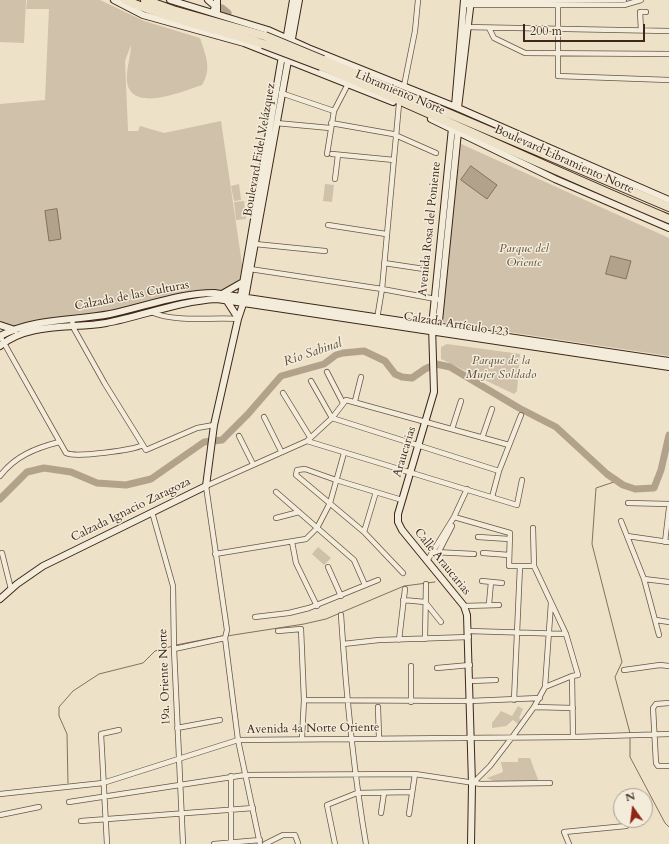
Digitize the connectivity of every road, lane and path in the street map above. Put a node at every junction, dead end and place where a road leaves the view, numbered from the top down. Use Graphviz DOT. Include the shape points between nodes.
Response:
graph roads {
  1 [pos="114,0"];
  2 [pos="125,0"];
  3 [pos="145,0"];
  4 [pos="170,0"];
  5 [pos="208,0"];
  6 [pos="293,0"];
  7 [pos="299,0"];
  8 [pos="418,0"];
  9 [pos="624,0"];
  10 [pos="641,0"];
  11 [pos="216,2"];
  12 [pos="464,2"];
  13 [pos="471,2"];
  14 [pos="522,2"];
  15 [pos="584,2"];
  16 [pos="558,5"];
  17 [pos="646,12"];
  18 [pos="215,14"];
  19 [pos="465,27"];
  20 [pos="489,28"];
  21 [pos="558,30"];
  22 [pos="641,30"];
  23 [pos="669,30"];
  24 [pos="289,39"];
  25 [pos="265,40"];
  26 [pos="308,48"];
  27 [pos="558,53"];
  28 [pos="669,54"];
  29 [pos="284,59"];
  30 [pos="301,65"];
  31 [pos="669,80"];
  32 [pos="348,84"];
  33 [pos="404,86"];
  34 [pos="281,93"];
  35 [pos="399,104"];
  36 [pos="334,111"];
  37 [pos="453,115"];
  38 [pos="276,123"];
  39 [pos="331,126"];
  40 [pos="458,132"];
  41 [pos="396,137"];
  42 [pos="505,137"];
  43 [pos="522,137"];
  44 [pos="436,153"];
  45 [pos="338,155"];
  46 [pos="394,160"];
  47 [pos="538,164"];
  48 [pos="530,168"];
  49 [pos="335,179"];
  50 [pos="669,200"];
  51 [pos="669,207"];
  52 [pos="669,219"];
  53 [pos="328,225"];
  54 [pos="669,228"];
  55 [pos="386,234"];
  56 [pos="255,244"];
  57 [pos="325,251"];
  58 [pos="384,263"];
  59 [pos="250,269"];
  60 [pos="424,269"];
  61 [pos="243,282"];
  62 [pos="382,289"];
  63 [pos="221,294"];
  64 [pos="242,300"];
  65 [pos="437,300"];
  66 [pos="227,301"];
  67 [pos="151,312"];
  68 [pos="239,316"];
  69 [pos="378,318"];
  70 [pos="72,319"];
  71 [pos="0,325"];
  72 [pos="73,327"];
  73 [pos="15,330"];
  74 [pos="435,330"];
  75 [pos="0,336"];
  76 [pos="2,344"];
  77 [pos="669,361"];
  78 [pos="669,367"];
  79 [pos="327,372"];
  80 [pos="361,377"];
  81 [pos="311,381"];
  82 [pos="283,393"];
  83 [pos="461,400"];
  84 [pos="345,401"];
  85 [pos="355,401"];
  86 [pos="492,409"];
  87 [pos="521,415"];
  88 [pos="264,417"];
  89 [pos="332,418"];
  90 [pos="425,423"];
  91 [pos="214,427"];
  92 [pos="452,429"];
  93 [pos="239,436"];
  94 [pos="482,438"];
  95 [pos="308,439"];
  96 [pos="60,442"];
  97 [pos="143,445"];
  98 [pos="509,445"];
  99 [pos="418,446"];
  100 [pos="282,451"];
  101 [pos="344,453"];
  102 [pos="253,464"];
  103 [pos="499,471"];
  104 [pos="410,473"];
  105 [pos="0,476"];
  106 [pos="336,480"];
  107 [pos="522,480"];
  108 [pos="206,486"];
  109 [pos="467,489"];
  110 [pos="276,492"];
  111 [pos="376,492"];
  112 [pos="492,497"];
  113 [pos="402,500"];
  114 [pos="330,503"];
  115 [pos="628,503"];
  116 [pos="669,504"];
  117 [pos="669,508"];
  118 [pos="152,512"];
  119 [pos="299,512"];
  120 [pos="455,517"];
  121 [pos="276,518"];
  122 [pos="620,521"];
  123 [pos="317,528"];
  124 [pos="533,528"];
  125 [pos="402,530"];
  126 [pos="364,532"];
  127 [pos="627,536"];
  128 [pos="478,537"];
  129 [pos="509,539"];
  130 [pos="292,542"];
  131 [pos="667,542"];
  132 [pos="436,552"];
  133 [pos="2,553"];
  134 [pos="483,553"];
  135 [pos="215,554"];
  136 [pos="474,554"];
  137 [pos="509,555"];
  138 [pos="428,561"];
  139 [pos="520,566"];
  140 [pos="534,566"];
  141 [pos="328,567"];
  142 [pos="402,573"];
  143 [pos="644,579"];
  144 [pos="378,580"];
  145 [pos="482,581"];
  146 [pos="491,582"];
  147 [pos="669,582"];
  148 [pos="502,583"];
  149 [pos="426,584"];
  150 [pos="365,585"];
  151 [pos="405,589"];
  152 [pos="11,590"];
  153 [pos="341,596"];
  154 [pos="0,599"];
  155 [pos="403,600"];
  156 [pos="425,602"];
  157 [pos="551,603"];
  158 [pos="489,604"];
  159 [pos="499,605"];
  160 [pos="317,606"];
  161 [pos="464,606"];
  162 [pos="341,615"];
  163 [pos="255,617"];
  164 [pos="656,620"];
  165 [pos="441,622"];
  166 [pos="669,622"];
  167 [pos="278,631"];
  168 [pos="518,632"];
  169 [pos="469,634"];
  170 [pos="549,634"];
  171 [pos="566,634"];
  172 [pos="659,635"];
  173 [pos="226,637"];
  174 [pos="425,639"];
  175 [pos="399,640"];
  176 [pos="343,644"];
  177 [pos="174,648"];
  178 [pos="669,661"];
  179 [pos="470,665"];
  180 [pos="660,665"];
  181 [pos="411,666"];
  182 [pos="669,666"];
  183 [pos="437,668"];
  184 [pos="624,670"];
  185 [pos="572,676"];
  186 [pos="496,680"];
  187 [pos="470,681"];
  188 [pos="545,687"];
  189 [pos="540,698"];
  190 [pos="304,700"];
  191 [pos="348,700"];
  192 [pos="514,700"];
  193 [pos="470,701"];
  194 [pos="411,702"];
  195 [pos="669,703"];
  196 [pos="534,707"];
  197 [pos="378,708"];
  198 [pos="573,708"];
  199 [pos="220,720"];
  200 [pos="178,728"];
  201 [pos="119,730"];
  202 [pos="655,734"];
  203 [pos="669,734"];
  204 [pos="513,736"];
  205 [pos="471,737"];
  206 [pos="573,737"];
  207 [pos="302,738"];
  208 [pos="350,738"];
  209 [pos="379,738"];
  210 [pos="238,740"];
  211 [pos="179,758"];
  212 [pos="669,766"];
  213 [pos="355,773"];
  214 [pos="245,774"];
  215 [pos="415,774"];
  216 [pos="231,776"];
  217 [pos="103,783"];
  218 [pos="550,783"];
  219 [pos="180,784"];
  220 [pos="472,784"];
  221 [pos="357,792"];
  222 [pos="384,792"];
  223 [pos="411,792"];
  224 [pos="0,794"];
  225 [pos="104,797"];
  226 [pos="69,802"];
  227 [pos="39,807"];
  228 [pos="253,808"];
  229 [pos="231,810"];
  230 [pos="182,813"];
  231 [pos="381,813"];
  232 [pos="408,814"];
  233 [pos="0,815"];
  234 [pos="105,819"];
  235 [pos="81,821"];
  236 [pos="613,827"];
  237 [pos="260,842"];
  238 [pos="231,843"];
  239 [pos="298,843"];
  240 [pos="107,844"];
  241 [pos="183,844"];
  242 [pos="214,844"];
  243 [pos="266,844"];
  244 [pos="335,844"];
  245 [pos="366,844"];
  246 [pos="471,844"];
  247 [pos="569,844"];
  1 -- 25 [label="street, Libramiento Norte" via="143,15"];
  2 -- 25 [label="highway, Libramiento Norte" via="172,18"];
  3 -- 25 [label="highway, Libramiento Norte"];
  4 -- 18 [label="street"];
  5 -- 11 [label="street"];
  6 -- 24 [label="street, Boulevard Fidel Velázquez"];
  7 -- 24 [label="street, Boulevard Fidel Velázquez"];
  8 -- 33 [label="street" via="415,31"];
  9 -- 15 [label="street"];
  10 -- 15 [label="street" via="624,5"];
  11 -- 18 [label="street" via="218,3"];
  12 -- 13 [label="street"];
  12 -- 19 [label="street, Avenida Rosa del Poniente"];
  13 -- 14 [label="street"];
  13 -- 19 [label="street, Avenida Rosa del Poniente"];
  14 -- 15 [label="street"];
  14 -- 16 [label="street"];
  15 -- 16 [label="street"];
  16 -- 21 [label="street"];
  17 -- 22 [label="street" via="640,12"];
  18 -- 25 [label="street"];
  19 -- 20 [label="street"];
  19 -- 37 [label="street, Avenida Rosa del Poniente"];
  20 -- 21 [label="street"];
  20 -- 27 [label="street" via="494,38 525,53"];
  21 -- 22 [label="street"];
  21 -- 27 [label="street"];
  22 -- 23 [label="street"];
  24 -- 25 [label="street"];
  24 -- 26 [label="street"];
  24 -- 29 [label="street, Boulevard Fidel Velázquez"];
  25 -- 29 [label="street, Libramiento Norte"];
  25 -- 37 [label="highway, bridge"];
  26 -- 30 [label="street" via="301,49 297,54 297,60"];
  26 -- 33 [label="street"];
  27 -- 28 [label="street"];
  27 -- 31 [label="street" via="558,76"];
  29 -- 30 [label="street, Libramiento Norte"];
  29 -- 34 [label="street, Boulevard Fidel Velázquez"];
  29 -- 61 [label="street, Boulevard Fidel Velázquez"];
  30 -- 32 [label="street, Libramiento Norte"];
  32 -- 35 [label="street, Libramiento Norte"];
  32 -- 36 [label="street"];
  33 -- 37 [label="street"];
  34 -- 36 [label="street"];
  34 -- 38 [label="street, Boulevard Fidel Velázquez"];
  35 -- 37 [label="street, Libramiento Norte"];
  35 -- 41 [label="street"];
  36 -- 39 [label="street"];
  37 -- 40 [label="street, Libramiento Norte"];
  37 -- 42 [label="highway, Boulevard Libramiento Norte"];
  37 -- 43 [label="street"];
  37 -- 47 [label="highway, Boulevard Libramiento Norte"];
  37 -- 65 [label="street, Avenida Rosa del Poniente"];
  38 -- 39 [label="street"];
  38 -- 56 [label="street, Boulevard Fidel Velázquez"];
  39 -- 41 [label="street" via="393,134"];
  39 -- 45 [label="street" via="330,154"];
  40 -- 48 [label="street, Libramiento Norte"];
  40 -- 65 [label="street, Avenida Rosa del Poniente"];
  41 -- 44 [label="street"];
  41 -- 46 [label="street"];
  42 -- 43 [label="highway"];
  42 -- 51 [label="highway, Boulevard Libramiento Norte"];
  43 -- 50 [label="street"];
  45 -- 46 [label="street"];
  45 -- 49 [label="street"];
  46 -- 55 [label="street"];
  47 -- 48 [label="highway"];
  47 -- 52 [label="highway, Boulevard Libramiento Norte"];
  48 -- 54 [label="street, Libramiento Norte"];
  53 -- 55 [label="street"];
  55 -- 58 [label="street"];
  56 -- 57 [label="street"];
  56 -- 59 [label="street, Boulevard Fidel Velázquez"];
  58 -- 60 [label="street"];
  58 -- 62 [label="street"];
  59 -- 62 [label="street"];
  59 -- 64 [label="street, Boulevard Fidel Velázquez"];
  61 -- 63 [label="street"];
  61 -- 64 [label="street, Boulevard Fidel Velázquez"];
  62 -- 65 [label="street"];
  62 -- 69 [label="street"];
  63 -- 64 [label="street, Calzada de las Culturas"];
  63 -- 70 [label="street, Calzada de las Culturas" via="204,293 108,314"];
  64 -- 66 [label="street, Calzada de las Culturas"];
  64 -- 68 [label="street, Calzada Ignacio Zaragoza"];
  64 -- 69 [label="street, Calzada Artículo 123"];
  64 -- 74 [label="street, Calzada Artículo 123"];
  65 -- 74 [label="street, Avenida Rosa del Poniente"];
  66 -- 67 [label="street, Calzada de las Culturas" via="203,300"];
  66 -- 68 [label="street"];
  67 -- 68 [label="street" via="187,318"];
  67 -- 72 [label="street, Calzada de las Culturas" via="105,323"];
  68 -- 91 [label="street, Calzada Ignacio Zaragoza"];
  69 -- 74 [label="street, Calzada Artículo 123"];
  70 -- 72 [label="street"];
  70 -- 73 [label="street, Calzada de las Culturas" via="33,324"];
  71 -- 73 [label="street"];
  72 -- 76 [label="street, Calzada de las Culturas" via="27,333"];
  72 -- 97 [label="street"];
  73 -- 75 [label="street, Calzada de las Culturas"];
  74 -- 77 [label="street, Calzada Artículo 123"];
  74 -- 78 [label="street, Calzada Artículo 123"];
  74 -- 90 [label="street, Araucarias" via="434,392"];
  75 -- 76 [label="street"];
  76 -- 96 [label="street"];
  79 -- 84 [label="street"];
  80 -- 85 [label="street"];
  81 -- 89 [label="street"];
  82 -- 95 [label="street"];
  83 -- 92 [label="street"];
  84 -- 85 [label="street"];
  84 -- 89 [label="street"];
  85 -- 90 [label="street"];
  86 -- 94 [label="street"];
  87 -- 98 [label="street"];
  88 -- 100 [label="street"];
  89 -- 95 [label="street"];
  89 -- 99 [label="street"];
  90 -- 92 [label="street"];
  90 -- 99 [label="street, Araucarias"];
  91 -- 97 [label="street" via="190,430 146,450"];
  91 -- 108 [label="street, Calzada Ignacio Zaragoza"];
  92 -- 94 [label="street"];
  93 -- 102 [label="street"];
  94 -- 98 [label="street"];
  95 -- 100 [label="street"];
  95 -- 101 [label="street"];
  96 -- 97 [label="street" via="66,453 72,454 135,449"];
  96 -- 105 [label="street" via="30,451 16,459"];
  98 -- 103 [label="street"];
  99 -- 103 [label="street"];
  99 -- 104 [label="street, Araucarias"];
  100 -- 102 [label="street"];
  101 -- 104 [label="street"];
  101 -- 106 [label="street"];
  102 -- 108 [label="street"];
  103 -- 112 [label="street"];
  104 -- 109 [label="street"];
  104 -- 113 [label="street, Araucarias"];
  106 -- 111 [label="street"];
  106 -- 114 [label="street"];
  106 -- 114 [label="street" via="305,469 297,470 296,475"];
  107 -- 112 [label="street" via="517,505"];
  108 -- 118 [label="street, Calzada Ignacio Zaragoza"];
  108 -- 135 [label="street"];
  109 -- 112 [label="street"];
  109 -- 120 [label="street"];
  110 -- 119 [label="street"];
  111 -- 113 [label="street"];
  111 -- 126 [label="street"];
  113 -- 125 [label="street, Araucarias" via="398,522"];
  114 -- 123 [label="street"];
  114 -- 126 [label="street"];
  115 -- 116 [label="street"];
  117 -- 131 [label="street"];
  118 -- 152 [label="street, Calzada Ignacio Zaragoza" via="43,566"];
  118 -- 177 [label="street, 19a. Oriente Norte" via="173,586"];
  119 -- 121 [label="street"];
  119 -- 123 [label="street"];
  120 -- 129 [label="street" via="510,533"];
  120 -- 132 [label="street"];
  122 -- 127 [label="street"];
  123 -- 130 [label="street" via="306,539"];
  123 -- 150 [label="street" via="354,560"];
  124 -- 140 [label="street"];
  125 -- 138 [label="street, Calle Araucarias"];
  126 -- 142 [label="street"];
  127 -- 131 [label="street"];
  127 -- 143 [label="street"];
  128 -- 129 [label="street"];
  129 -- 137 [label="street"];
  130 -- 135 [label="street"];
  130 -- 160 [label="street" via="296,563"];
  132 -- 136 [label="street"];
  132 -- 138 [label="street"];
  133 -- 152 [label="street"];
  134 -- 137 [label="street"];
  135 -- 173 [label="street"];
  137 -- 139 [label="street" via="509,566"];
  138 -- 161 [label="street, Calle Araucarias"];
  139 -- 140 [label="street"];
  139 -- 168 [label="street"];
  140 -- 157 [label="street"];
  141 -- 153 [label="street"];
  143 -- 147 [label="street"];
  143 -- 164 [label="street"];
  144 -- 150 [label="street"];
  145 -- 146 [label="street"];
  146 -- 148 [label="street"];
  146 -- 158 [label="street"];
  149 -- 156 [label="street"];
  150 -- 153 [label="street"];
  151 -- 155 [label="street"];
  152 -- 154 [label="street, Calzada Ignacio Zaragoza"];
  153 -- 160 [label="street"];
  155 -- 156 [label="street"];
  155 -- 175 [label="street"];
  156 -- 165 [label="street"];
  156 -- 174 [label="street"];
  157 -- 170 [label="street"];
  157 -- 171 [label="street"];
  158 -- 159 [label="street"];
  158 -- 161 [label="street"];
  160 -- 163 [label="street" via="289,613"];
  161 -- 169 [label="street, Calle Araucarias"];
  162 -- 176 [label="street"];
  164 -- 166 [label="street"];
  164 -- 172 [label="street"];
  167 -- 190 [label="street" via="301,628"];
  168 -- 169 [label="street"];
  168 -- 170 [label="street"];
  168 -- 192 [label="street"];
  169 -- 174 [label="street"];
  169 -- 179 [label="street"];
  170 -- 171 [label="street"];
  170 -- 188 [label="street"];
  171 -- 185 [label="street" via="578,675"];
  173 -- 177 [label="street"];
  173 -- 210 [label="street"];
  174 -- 175 [label="street"];
  175 -- 176 [label="street"];
  176 -- 191 [label="street"];
  177 -- 200 [label="street, 19a. Oriente Norte"];
  178 -- 180 [label="street"];
  179 -- 183 [label="street"];
  179 -- 187 [label="street"];
  180 -- 182 [label="street"];
  180 -- 184 [label="street"];
  181 -- 194 [label="street"];
  185 -- 188 [label="street"];
  185 -- 198 [label="street"];
  186 -- 187 [label="street"];
  187 -- 193 [label="street"];
  188 -- 189 [label="street"];
  189 -- 192 [label="street"];
  189 -- 196 [label="street"];
  190 -- 191 [label="street"];
  190 -- 207 [label="street"];
  191 -- 194 [label="street"];
  191 -- 208 [label="street"];
  192 -- 193 [label="street"];
  193 -- 194 [label="street"];
  193 -- 205 [label="street"];
  195 -- 202 [label="street" via="654,705"];
  196 -- 198 [label="street"];
  196 -- 204 [label="street"];
  197 -- 209 [label="street"];
  198 -- 206 [label="street"];
  199 -- 200 [label="street"];
  200 -- 211 [label="street, 19a. Oriente Norte"];
  201 -- 217 [label="street" via="101,734"];
  202 -- 203 [label="street, Avenida 4a Norte Oriente"];
  202 -- 206 [label="street, Avenida 4a Norte Oriente"];
  202 -- 212 [label="street" via="657,766"];
  204 -- 205 [label="street, Avenida 4a Norte Oriente"];
  204 -- 206 [label="street, Avenida 4a Norte Oriente"];
  204 -- 220 [label="street"];
  205 -- 209 [label="street, Avenida 4a Norte Oriente"];
  205 -- 220 [label="street"];
  207 -- 208 [label="street, Avenida 4a Norte Oriente"];
  207 -- 210 [label="street, Avenida 4a Norte Oriente"];
  208 -- 209 [label="street, Avenida 4a Norte Oriente"];
  208 -- 213 [label="street"];
  210 -- 211 [label="street, Avenida 4a Norte Oriente"];
  210 -- 214 [label="street"];
  211 -- 217 [label="street, Avenida 4a Norte Oriente"];
  211 -- 219 [label="street, 19a. Oriente Norte"];
  213 -- 214 [label="street"];
  213 -- 215 [label="street"];
  213 -- 221 [label="street"];
  214 -- 216 [label="street"];
  214 -- 228 [label="street"];
  215 -- 220 [label="street"];
  215 -- 223 [label="street"];
  216 -- 219 [label="street"];
  216 -- 229 [label="street"];
  217 -- 224 [label="street, Avenida 4a Norte Oriente"];
  217 -- 225 [label="street"];
  218 -- 220 [label="street"];
  219 -- 225 [label="street"];
  219 -- 230 [label="street, 19a. Oriente Norte"];
  220 -- 246 [label="street"];
  221 -- 222 [label="street"];
  221 -- 244 [label="street" via="327,805"];
  221 -- 245 [label="street"];
  222 -- 223 [label="street"];
  222 -- 231 [label="street"];
  223 -- 232 [label="street"];
  225 -- 226 [label="street"];
  225 -- 234 [label="street"];
  227 -- 233 [label="street"];
  228 -- 229 [label="street"];
  228 -- 237 [label="street"];
  229 -- 230 [label="street"];
  229 -- 238 [label="street"];
  230 -- 234 [label="street"];
  230 -- 241 [label="street, 19a. Oriente Norte"];
  234 -- 235 [label="street"];
  234 -- 240 [label="street"];
  236 -- 247 [label="street" via="564,832"];
  237 -- 238 [label="street"];
  238 -- 242 [label="street"];
  239 -- 243 [label="street" via="295,835 288,834"];
}
